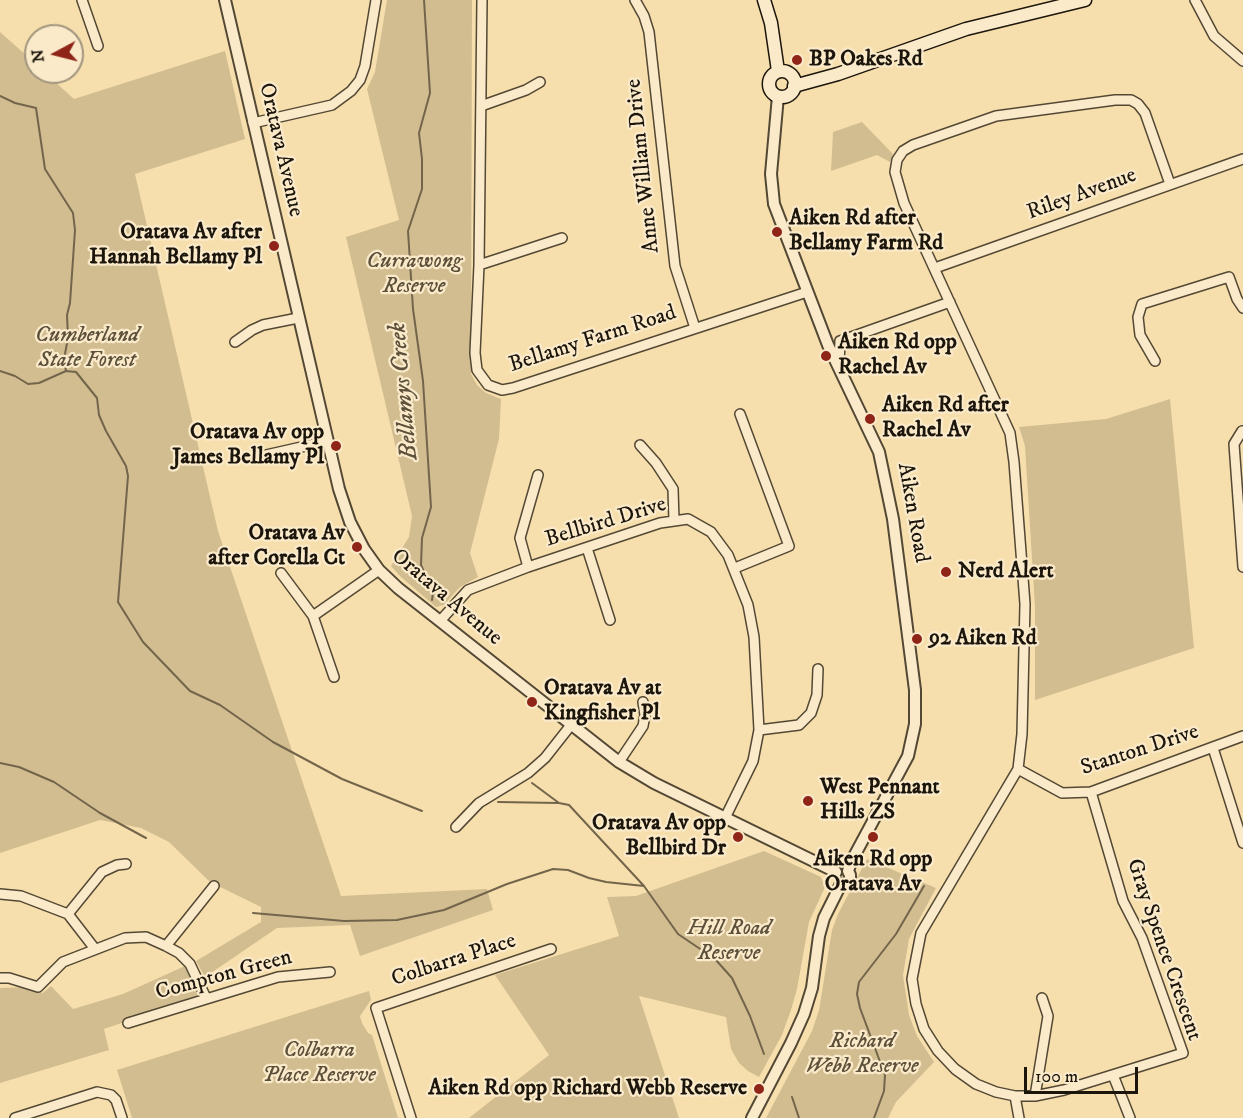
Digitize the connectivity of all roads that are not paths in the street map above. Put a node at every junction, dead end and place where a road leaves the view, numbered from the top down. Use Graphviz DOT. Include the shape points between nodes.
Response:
graph roads {
  1 [pos="82,0"];
  2 [pos="225,0"];
  3 [pos="376,0"];
  4 [pos="482,0"];
  5 [pos="635,0"];
  6 [pos="764,0"];
  7 [pos="1085,0"];
  8 [pos="1195,0"];
  9 [pos="98,46"];
  10 [pos="1243,61"];
  11 [pos="778,71"];
  12 [pos="540,82"];
  13 [pos="795,86"];
  14 [pos="778,96"];
  15 [pos="481,105"];
  16 [pos="253,123"];
  17 [pos="1243,159"];
  18 [pos="1170,184"];
  19 [pos="562,238"];
  20 [pos="479,265"];
  21 [pos="935,268"];
  22 [pos="807,292"];
  23 [pos="950,302"];
  24 [pos="1243,308"];
  25 [pos="298,318"];
  26 [pos="694,328"];
  27 [pos="235,342"];
  28 [pos="1155,361"];
  29 [pos="840,371"];
  30 [pos="740,414"];
  31 [pos="1242,431"];
  32 [pos="328,441"];
  33 [pos="640,445"];
  34 [pos="266,455"];
  35 [pos="538,475"];
  36 [pos="674,521"];
  37 [pos="587,548"];
  38 [pos="528,567"];
  39 [pos="1243,567"];
  40 [pos="735,568"];
  41 [pos="380,570"];
  42 [pos="281,573"];
  43 [pos="313,616"];
  44 [pos="610,620"];
  45 [pos="440,621"];
  46 [pos="818,669"];
  47 [pos="334,676"];
  48 [pos="643,702"];
  49 [pos="571,725"];
  50 [pos="759,730"];
  51 [pos="1243,736"];
  52 [pos="1213,748"];
  53 [pos="619,762"];
  54 [pos="1017,770"];
  55 [pos="1090,792"];
  56 [pos="725,818"];
  57 [pos="456,827"];
  58 [pos="1242,838"];
  59 [pos="126,864"];
  60 [pos="848,871"];
  61 [pos="836,872"];
  62 [pos="841,884"];
  63 [pos="214,886"];
  64 [pos="0,894"];
  65 [pos="68,914"];
  66 [pos="166,946"];
  67 [pos="95,949"];
  68 [pos="551,949"];
  69 [pos="330,972"];
  70 [pos="0,978"];
  71 [pos="206,998"];
  72 [pos="1042,998"];
  73 [pos="128,1023"];
  74 [pos="1113,1075"];
  75 [pos="1015,1096"];
  76 [pos="1035,1096"];
  77 [pos="15,1118"];
  78 [pos="122,1118"];
  79 [pos="411,1118"];
  80 [pos="752,1118"];
  81 [pos="1019,1118"];
  82 [pos="1130,1118"];
  1 -- 9 [label="street"];
  2 -- 16 [label="street, Oratava Avenue"];
  3 -- 16 [label="street" via="365,66 351,91 332,105"];
  4 -- 15 [label="street, Bellamy Farm Road"];
  5 -- 26 [label="street, Anne William Drive" via="649,32 675,266"];
  6 -- 11 [label="main road"];
  7 -- 13 [label="main road" via="966,29"];
  8 -- 10 [label="street" via="1215,36"];
  11 -- 13 [label="main road" via="789,73"];
  11 -- 14 [label="main road" via="769,86"];
  12 -- 15 [label="street"];
  13 -- 14 [label="main road" via="787,96"];
  14 -- 22 [label="street, Aiken Road" via="772,195"];
  15 -- 20 [label="street, Bellamy Farm Road"];
  16 -- 25 [label="street, Oratava Avenue"];
  17 -- 18 [label="street, Riley Avenue"];
  18 -- 21 [label="street, Riley Avenue"];
  18 -- 21 [label="street" via="1145,113 1131,100 996,116 956,129 903,151 895,172 904,203"];
  19 -- 20 [label="street"];
  20 -- 26 [label="street, Bellamy Farm Road" via="477,370 495,388 513,388"];
  21 -- 23 [label="street"];
  22 -- 26 [label="street, Bellamy Farm Road"];
  22 -- 29 [label="street, Aiken Road"];
  23 -- 29 [label="street" via="840,341"];
  23 -- 54 [label="street" via="1010,433 1025,604 1022,734"];
  24 -- 28 [label="street" via="1229,277 1142,304 1138,317 1140,335"];
  25 -- 27 [label="street" via="263,325"];
  25 -- 32 [label="street, Oratava Avenue"];
  29 -- 60 [label="street, Aiken Road" via="883,469 902,578 915,690 915,724 908,756"];
  30 -- 40 [label="street" via="789,546"];
  31 -- 39 [label="street" via="1234,444"];
  32 -- 34 [label="street"];
  32 -- 41 [label="street, Oratava Avenue" via="356,537"];
  33 -- 36 [label="street" via="673,489"];
  35 -- 38 [label="street" via="520,538"];
  36 -- 37 [label="street, Bellbird Drive"];
  36 -- 40 [label="street, Bellbird Drive" via="688,519 711,532"];
  37 -- 38 [label="street, Bellbird Drive"];
  37 -- 44 [label="street"];
  38 -- 45 [label="street, Bellbird Drive" via="468,590"];
  40 -- 50 [label="street, Bellbird Drive" via="753,637"];
  41 -- 43 [label="street"];
  41 -- 45 [label="street, Oratava Avenue"];
  42 -- 43 [label="street"];
  43 -- 47 [label="street"];
  45 -- 49 [label="street, Oratava Avenue"];
  46 -- 50 [label="street" via="817,696 811,713 799,725"];
  48 -- 53 [label="street" via="643,726"];
  49 -- 53 [label="street, Oratava Avenue"];
  49 -- 57 [label="street" via="545,758 479,803"];
  50 -- 56 [label="street, Bellbird Drive" via="753,761"];
  51 -- 52 [label="street, Stanton Drive"];
  52 -- 55 [label="street, Stanton Drive"];
  52 -- 58 [label="street"];
  53 -- 56 [label="street, Oratava Avenue"];
  54 -- 55 [label="street, Stanton Drive" via="1062,793"];
  54 -- 75 [label="street, Gray Spence Crescent" via="921,933 912,979 924,1029 938,1051 976,1084"];
  55 -- 74 [label="street, Gray Spence Crescent" via="1123,901 1142,938 1183,1053"];
  56 -- 61 [label="street, Oratava Avenue"];
  59 -- 65 [label="street" via="102,872"];
  60 -- 61 [label="street"];
  60 -- 62 [label="street" via="850,880"];
  61 -- 62 [label="street"];
  62 -- 80 [label="street" via="824,918 804,1014"];
  63 -- 66 [label="street"];
  64 -- 65 [label="street" via="21,896"];
  65 -- 67 [label="street"];
  66 -- 67 [label="street" via="146,937 125,938"];
  66 -- 71 [label="street" via="190,964"];
  67 -- 70 [label="street" via="63,962 38,987"];
  68 -- 79 [label="street, Colbarra Place" via="376,1008"];
  69 -- 71 [label="street, Compton Green" via="278,977"];
  71 -- 73 [label="street, Compton Green"];
  72 -- 76 [label="street" via="1048,1016"];
  74 -- 76 [label="street, Gray Spence Crescent"];
  74 -- 82 [label="street"];
  75 -- 76 [label="street, Gray Spence Crescent"];
  75 -- 81 [label="street"];
  77 -- 78 [label="street" via="98,1092 116,1100"];
}
